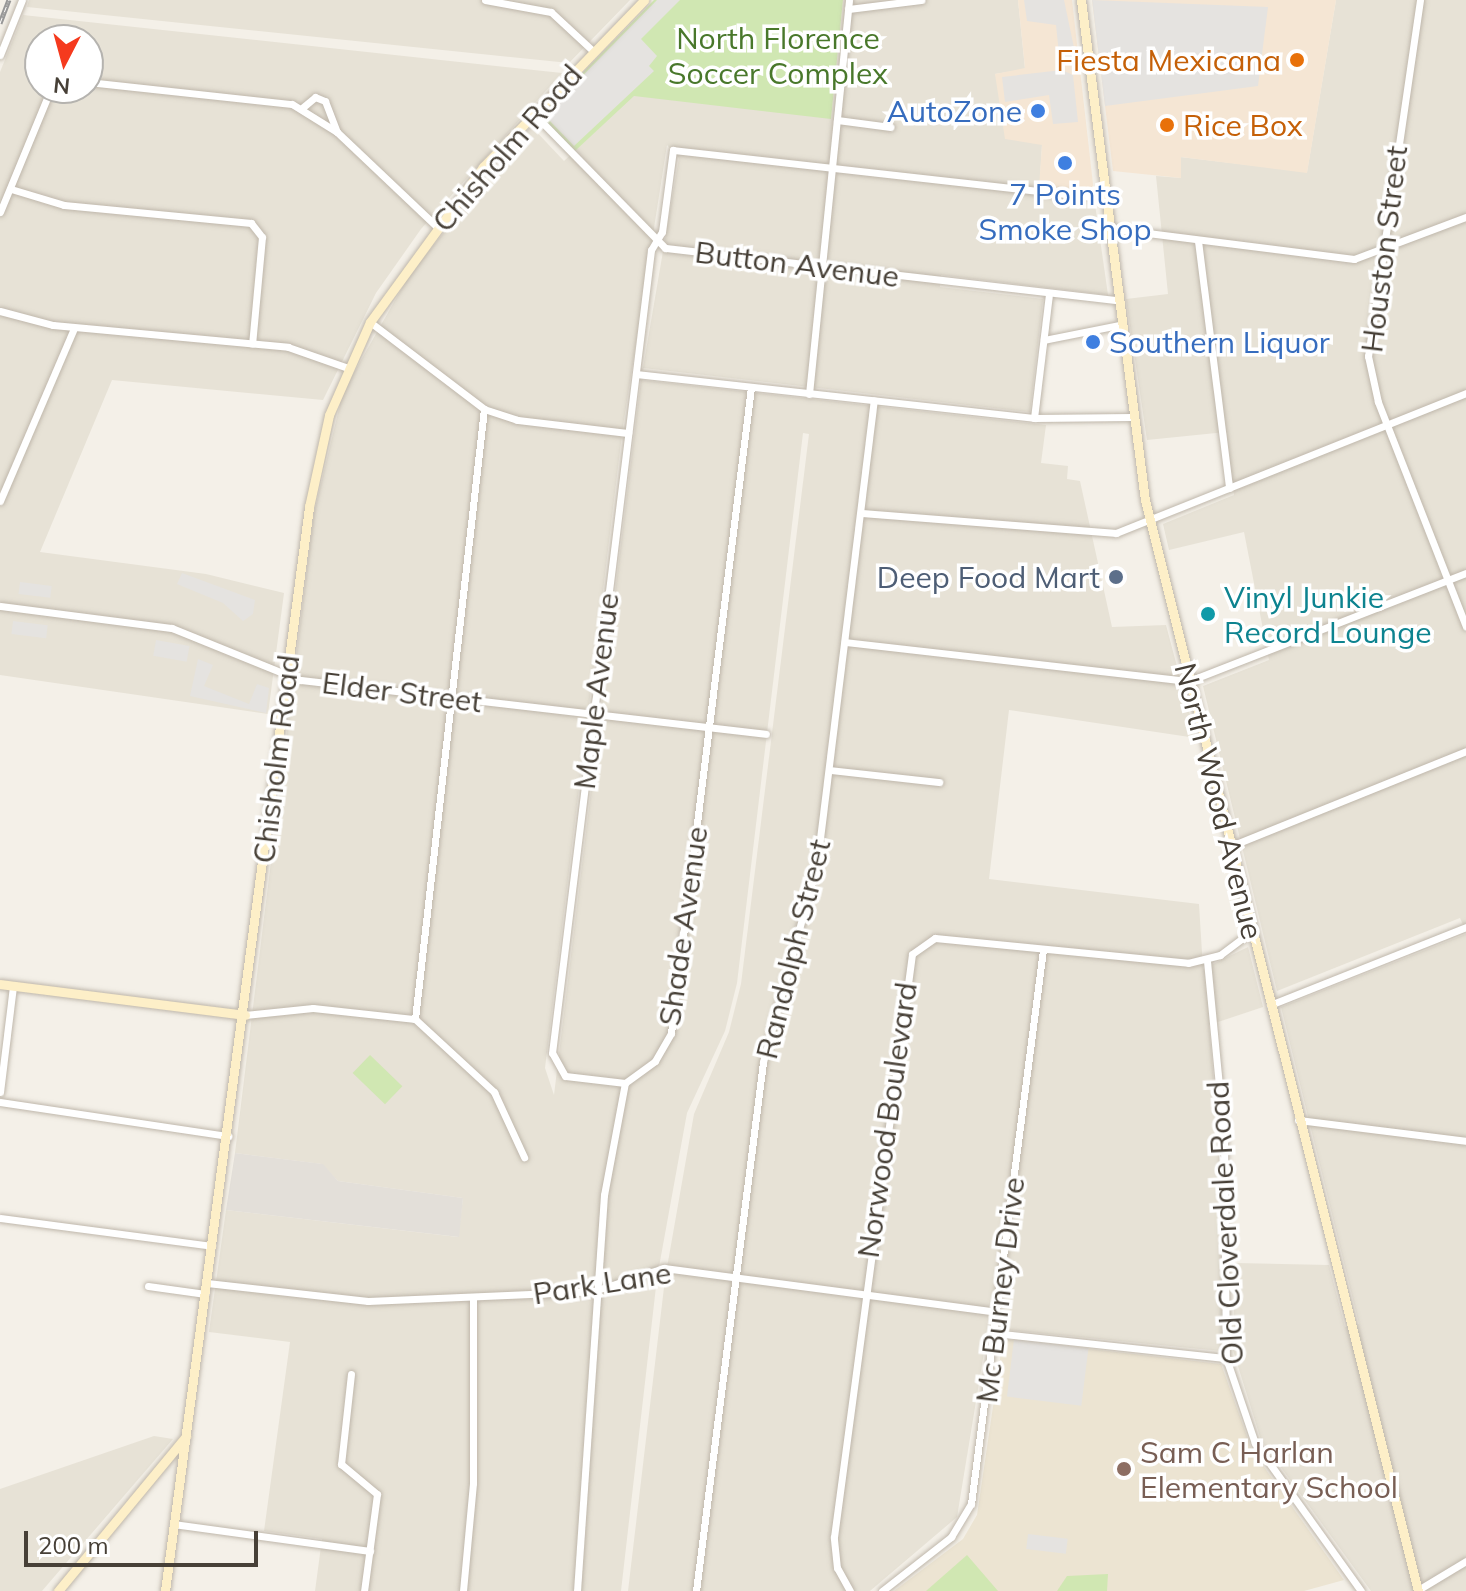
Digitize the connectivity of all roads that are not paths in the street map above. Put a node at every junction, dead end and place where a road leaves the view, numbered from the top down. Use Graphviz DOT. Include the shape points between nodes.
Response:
graph roads {
  1 [pos="22,0"];
  2 [pos="485,0"];
  3 [pos="644,0"];
  4 [pos="849,0"];
  5 [pos="921,0"];
  6 [pos="1081,0"];
  7 [pos="1420,0"];
  8 [pos="518,1"];
  9 [pos="848,9"];
  10 [pos="593,51"];
  11 [pos="0,55"];
  12 [pos="104,84"];
  13 [pos="45,104"];
  14 [pos="302,108"];
  15 [pos="533,113"];
  16 [pos="837,120"];
  17 [pos="891,127"];
  18 [pos="337,132"];
  19 [pos="832,166"];
  20 [pos="11,189"];
  21 [pos="1104,198"];
  22 [pos="0,212"];
  23 [pos="1466,217"];
  24 [pos="437,227"];
  25 [pos="1108,228"];
  26 [pos="657,241"];
  27 [pos="1198,241"];
  28 [pos="1382,252"];
  29 [pos="821,267"];
  30 [pos="1049,294"];
  31 [pos="1116,300"];
  32 [pos="0,311"];
  33 [pos="370,322"];
  34 [pos="1119,325"];
  35 [pos="74,328"];
  36 [pos="1044,340"];
  37 [pos="252,344"];
  38 [pos="348,368"];
  39 [pos="636,374"];
  40 [pos="751,387"];
  41 [pos="1466,393"];
  42 [pos="809,394"];
  43 [pos="874,401"];
  44 [pos="484,409"];
  45 [pos="1132,417"];
  46 [pos="1034,418"];
  47 [pos="1386,425"];
  48 [pos="628,433"];
  49 [pos="1229,488"];
  50 [pos="0,501"];
  51 [pos="862,513"];
  52 [pos="1150,521"];
  53 [pos="1466,573"];
  54 [pos="1448,580"];
  55 [pos="0,606"];
  56 [pos="1466,626"];
  57 [pos="845,642"];
  58 [pos="285,675"];
  59 [pos="1189,681"];
  60 [pos="450,699"];
  61 [pos="592,715"];
  62 [pos="709,728"];
  63 [pos="766,734"];
  64 [pos="1466,751"];
  65 [pos="830,770"];
  66 [pos="939,782"];
  67 [pos="1231,846"];
  68 [pos="1466,927"];
  69 [pos="1252,931"];
  70 [pos="1043,950"];
  71 [pos="1207,961"];
  72 [pos="0,984"];
  73 [pos="13,986"];
  74 [pos="1270,1005"];
  75 [pos="245,1015"];
  76 [pos="415,1019"];
  77 [pos="625,1083"];
  78 [pos="0,1092"];
  79 [pos="0,1102"];
  80 [pos="1298,1120"];
  81 [pos="228,1136"];
  82 [pos="1466,1141"];
  83 [pos="524,1157"];
  84 [pos="0,1218"];
  85 [pos="212,1246"];
  86 [pos="735,1279"];
  87 [pos="148,1286"];
  88 [pos="206,1288"];
  89 [pos="594,1291"];
  90 [pos="864,1295"];
  91 [pos="473,1297"];
  92 [pos="996,1312"];
  93 [pos="994,1333"];
  94 [pos="1226,1358"];
  95 [pos="351,1374"];
  96 [pos="186,1436"];
  97 [pos="173,1524"];
  98 [pos="370,1551"];
  99 [pos="1466,1561"];
  100 [pos="58,1591"];
  101 [pos="165,1591"];
  102 [pos="364,1591"];
  103 [pos="463,1591"];
  104 [pos="577,1591"];
  105 [pos="696,1591"];
  106 [pos="850,1591"];
  107 [pos="882,1591"];
  108 [pos="1361,1591"];
  109 [pos="1418,1591"];
  1 -- 11 [label="street"];
  2 -- 8 [label="street"];
  3 -- 10 [label="main road, Chisholm Road"];
  4 -- 9 [label="street"];
  5 -- 9 [label="street"];
  6 -- 21 [label="main road, North Wood Avenue"];
  7 -- 28 [label="street, Houston Street"];
  8 -- 10 [label="street" via="551,12"];
  9 -- 16 [label="street"];
  10 -- 15 [label="main road, Chisholm Road"];
  12 -- 14 [label="street"];
  13 -- 20 [label="street"];
  14 -- 18 [label="street"];
  14 -- 18 [label="street" via="315,97 325,101"];
  15 -- 24 [label="main road, Chisholm Road"];
  15 -- 26 [label="street, Button Avenue"];
  16 -- 17 [label="street"];
  16 -- 19 [label="street"];
  18 -- 24 [label="street"];
  19 -- 21 [label="street"];
  19 -- 26 [label="street, Maple Avenue" via="673,150"];
  19 -- 29 [label="street"];
  20 -- 22 [label="street"];
  20 -- 37 [label="street" via="64,205 251,223 262,237"];
  21 -- 25 [label="main road, North Wood Avenue"];
  23 -- 28 [label="street"];
  24 -- 33 [label="main road, Chisholm Road"];
  25 -- 27 [label="street"];
  25 -- 31 [label="main road, North Wood Avenue"];
  26 -- 29 [label="street, Button Avenue" via="665,248"];
  26 -- 39 [label="street, Maple Avenue"];
  27 -- 28 [label="street" via="1326,258"];
  27 -- 49 [label="street"];
  28 -- 47 [label="street, Houston Street" via="1368,356"];
  29 -- 30 [label="street, Button Avenue"];
  29 -- 42 [label="street"];
  30 -- 31 [label="street, Button Avenue"];
  30 -- 36 [label="street"];
  31 -- 34 [label="main road, North Wood Avenue"];
  32 -- 35 [label="street"];
  33 -- 38 [label="main road, Chisholm Road"];
  33 -- 44 [label="street"];
  34 -- 36 [label="street"];
  34 -- 45 [label="main road, North Wood Avenue"];
  35 -- 37 [label="street"];
  35 -- 50 [label="street"];
  36 -- 46 [label="street"];
  37 -- 38 [label="street"];
  38 -- 58 [label="main road, Chisholm Road" via="315,470"];
  39 -- 40 [label="street"];
  39 -- 48 [label="street, Maple Avenue"];
  40 -- 42 [label="street"];
  40 -- 62 [label="street, Shade Avenue"];
  41 -- 47 [label="street"];
  42 -- 43 [label="street"];
  43 -- 46 [label="street"];
  43 -- 51 [label="street, Randolph Street"];
  44 -- 48 [label="street" via="517,420"];
  44 -- 60 [label="street"];
  45 -- 46 [label="street"];
  45 -- 52 [label="main road, North Wood Avenue"];
  47 -- 49 [label="street"];
  47 -- 54 [label="street, Houston Street"];
  48 -- 61 [label="street, Maple Avenue"];
  49 -- 52 [label="street"];
  51 -- 52 [label="street" via="1097,535"];
  51 -- 57 [label="street, Randolph Street"];
  52 -- 59 [label="main road, North Wood Avenue"];
  53 -- 54 [label="street"];
  54 -- 56 [label="street, Houston Street"];
  54 -- 59 [label="street"];
  55 -- 58 [label="street, Elder Street" via="172,628"];
  57 -- 59 [label="street"];
  57 -- 65 [label="street, Randolph Street"];
  58 -- 60 [label="street, Elder Street"];
  58 -- 75 [label="main road, Chisholm Road"];
  59 -- 67 [label="main road, North Wood Avenue"];
  60 -- 61 [label="street, Elder Street"];
  60 -- 76 [label="street"];
  61 -- 62 [label="street, Elder Street"];
  61 -- 77 [label="street, Maple Avenue" via="552,1063 565,1076"];
  62 -- 63 [label="street, Elder Street"];
  62 -- 77 [label="street, Shade Avenue" via="671,1033 655,1061"];
  64 -- 67 [label="street"];
  65 -- 66 [label="street"];
  65 -- 86 [label="street, Randolph Street" via="813,881 772,1008"];
  67 -- 69 [label="main road, North Wood Avenue"];
  68 -- 74 [label="street"];
  69 -- 71 [label="street"];
  69 -- 74 [label="main road, North Wood Avenue"];
  70 -- 71 [label="street, Norwood Boulevard"];
  70 -- 90 [label="street, Norwood Boulevard" via="935,938 912,954"];
  70 -- 92 [label="street, Mc Burney Drive"];
  71 -- 94 [label="street, Old Cloverdale Road" via="1224,1137"];
  72 -- 73 [label="main road"];
  73 -- 75 [label="main road"];
  73 -- 78 [label="street"];
  74 -- 80 [label="main road, North Wood Avenue"];
  75 -- 76 [label="street" via="313,1008"];
  75 -- 81 [label="main road, Chisholm Road"];
  76 -- 83 [label="street" via="494,1092"];
  77 -- 89 [label="street"];
  79 -- 81 [label="street"];
  80 -- 82 [label="street"];
  80 -- 109 [label="main road, North Wood Avenue"];
  81 -- 85 [label="main road, Chisholm Road"];
  84 -- 85 [label="street"];
  85 -- 88 [label="main road, Chisholm Road"];
  86 -- 89 [label="street, Park Lane" via="664,1268"];
  86 -- 90 [label="street, Park Lane"];
  86 -- 105 [label="street, Randolph Street"];
  87 -- 88 [label="street, Park Lane"];
  88 -- 91 [label="street, Park Lane" via="368,1301"];
  88 -- 96 [label="main road, Chisholm Road"];
  89 -- 91 [label="street, Park Lane"];
  89 -- 104 [label="street"];
  90 -- 92 [label="street, Park Lane"];
  90 -- 106 [label="street, Norwood Boulevard" via="834,1537 837,1568"];
  91 -- 103 [label="street" via="473,1483"];
  92 -- 93 [label="street, Mc Burney Drive"];
  93 -- 94 [label="street"];
  93 -- 107 [label="street, Mc Burney Drive" via="963,1523"];
  94 -- 108 [label="street, Old Cloverdale Road" via="1263,1457"];
  95 -- 98 [label="street" via="341,1464 377,1494"];
  96 -- 97 [label="main road, Chisholm Road"];
  96 -- 100 [label="main road"];
  97 -- 98 [label="street"];
  97 -- 101 [label="main road, Chisholm Road"];
  98 -- 102 [label="street"];
  99 -- 109 [label="street"];
}
